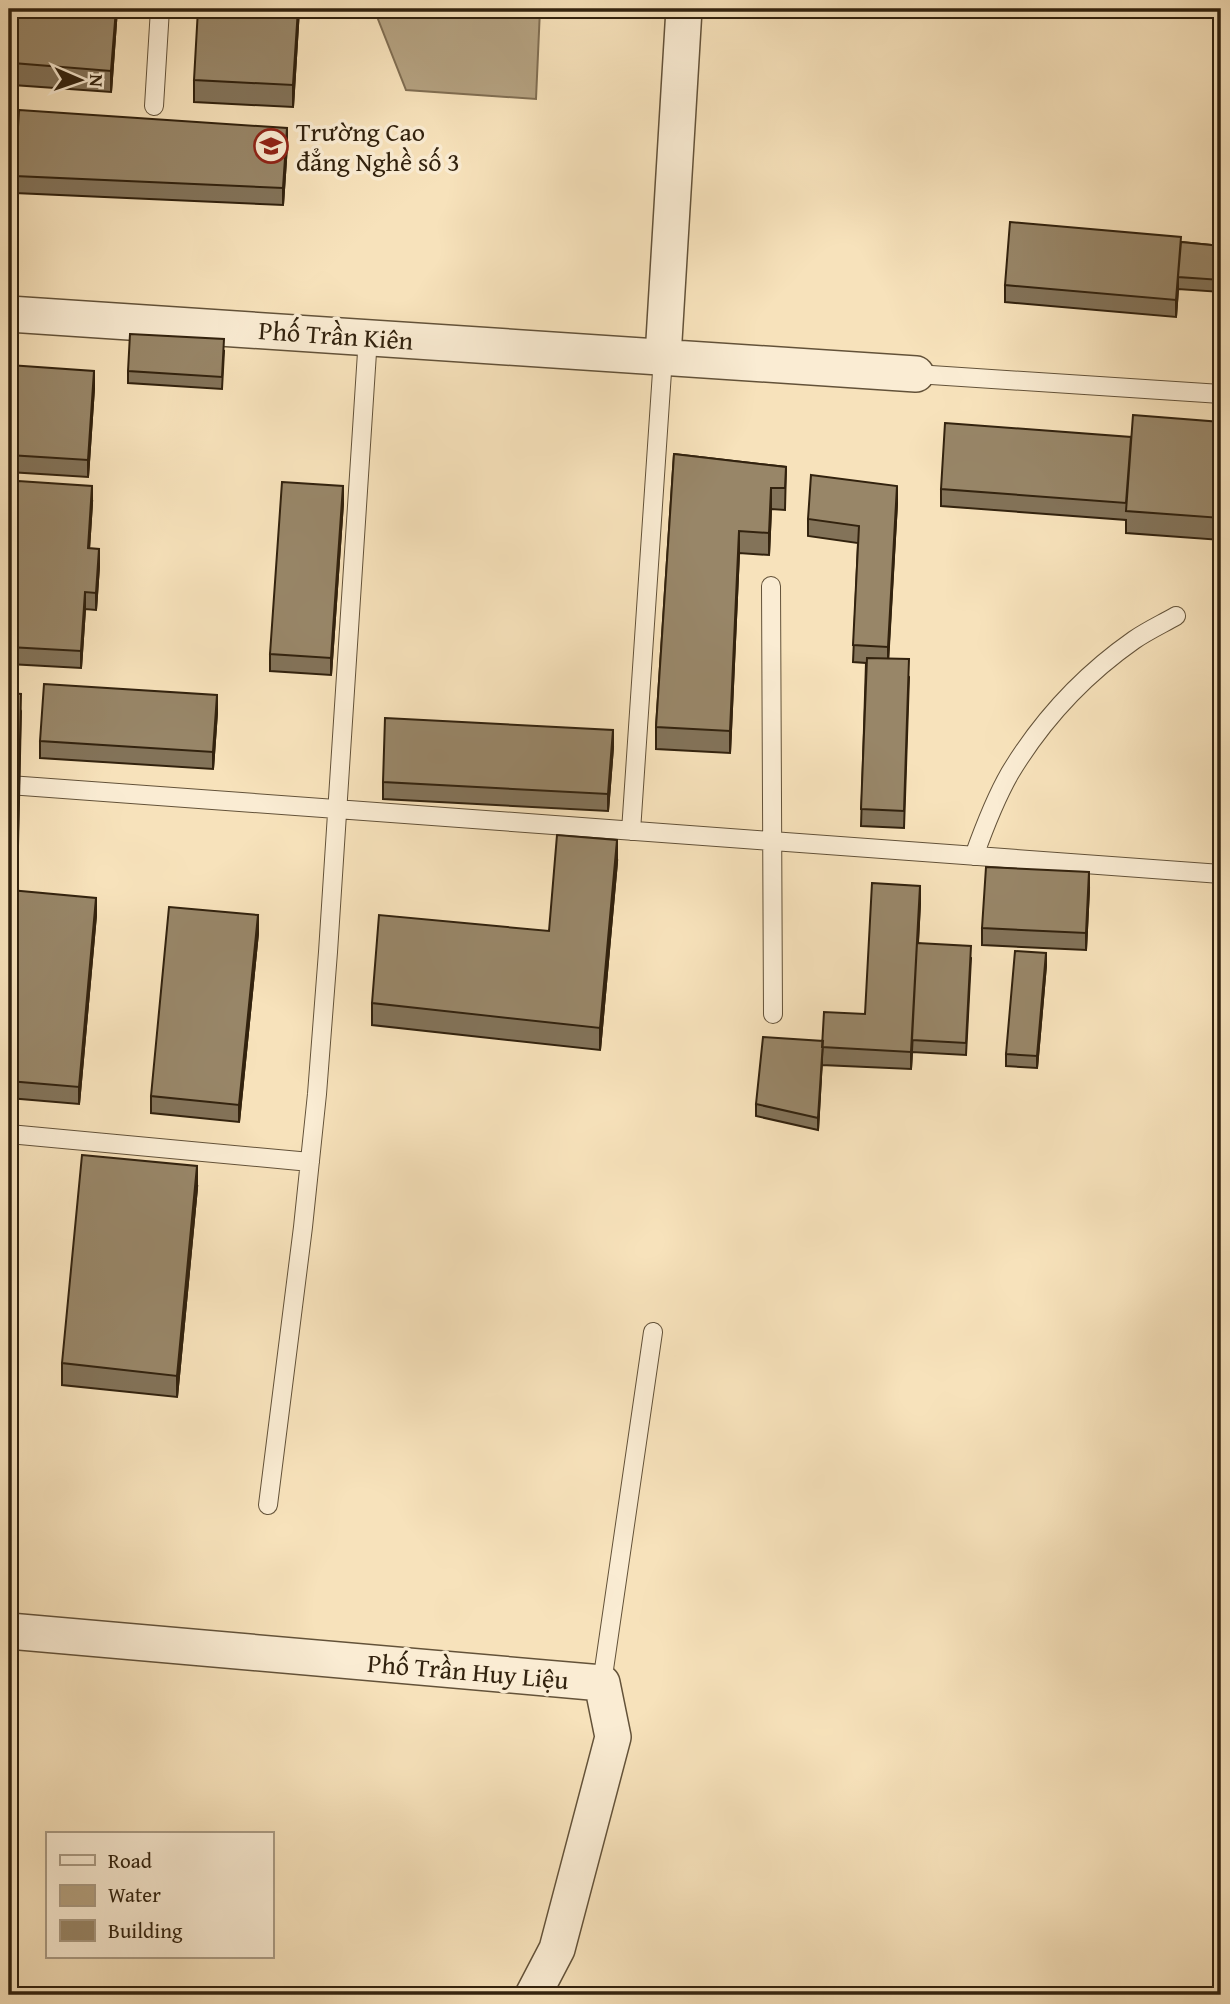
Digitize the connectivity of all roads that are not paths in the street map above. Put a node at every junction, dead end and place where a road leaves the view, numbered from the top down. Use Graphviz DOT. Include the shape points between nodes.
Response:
graph roads {
  1 [pos="160,9"];
  2 [pos="684,9"];
  3 [pos="154,106"];
  4 [pos="9,314"];
  5 [pos="368,337"];
  6 [pos="663,358"];
  7 [pos="916,374"];
  8 [pos="1221,394"];
  9 [pos="771,586"];
  10 [pos="1176,615"];
  11 [pos="9,785"];
  12 [pos="338,809"];
  13 [pos="631,831"];
  14 [pos="773,841"];
  15 [pos="974,856"];
  16 [pos="1221,874"];
  17 [pos="773,1014"];
  18 [pos="9,1134"];
  19 [pos="310,1162"];
  20 [pos="653,1332"];
  21 [pos="268,1505"];
  22 [pos="9,1631"];
  23 [pos="602,1683"];
  24 [pos="533,1995"];
  1 -- 3 [label="lane"];
  2 -- 6 [label="street"];
  4 -- 5 [label="street, Phố Trần Kiên"];
  5 -- 6 [label="street, Phố Trần Kiên"];
  5 -- 12 [label="lane"];
  6 -- 7 [label="street, Phố Trần Kiên"];
  6 -- 13 [label="lane"];
  7 -- 8 [label="lane"];
  9 -- 14 [label="lane"];
  10 -- 15 [label="lane" via="1135,639 1063,701 1009,774"];
  11 -- 12 [label="lane"];
  12 -- 13 [label="lane"];
  12 -- 19 [label="lane"];
  13 -- 14 [label="lane"];
  14 -- 15 [label="lane"];
  14 -- 17 [label="lane"];
  15 -- 16 [label="lane"];
  18 -- 19 [label="lane"];
  19 -- 21 [label="lane"];
  20 -- 23 [label="lane"];
  22 -- 23 [label="street, Phố Trần Huy Liệu"];
  23 -- 24 [label="street, Phố Trần Huy Liệu" via="613,1737 557,1949"];
}
